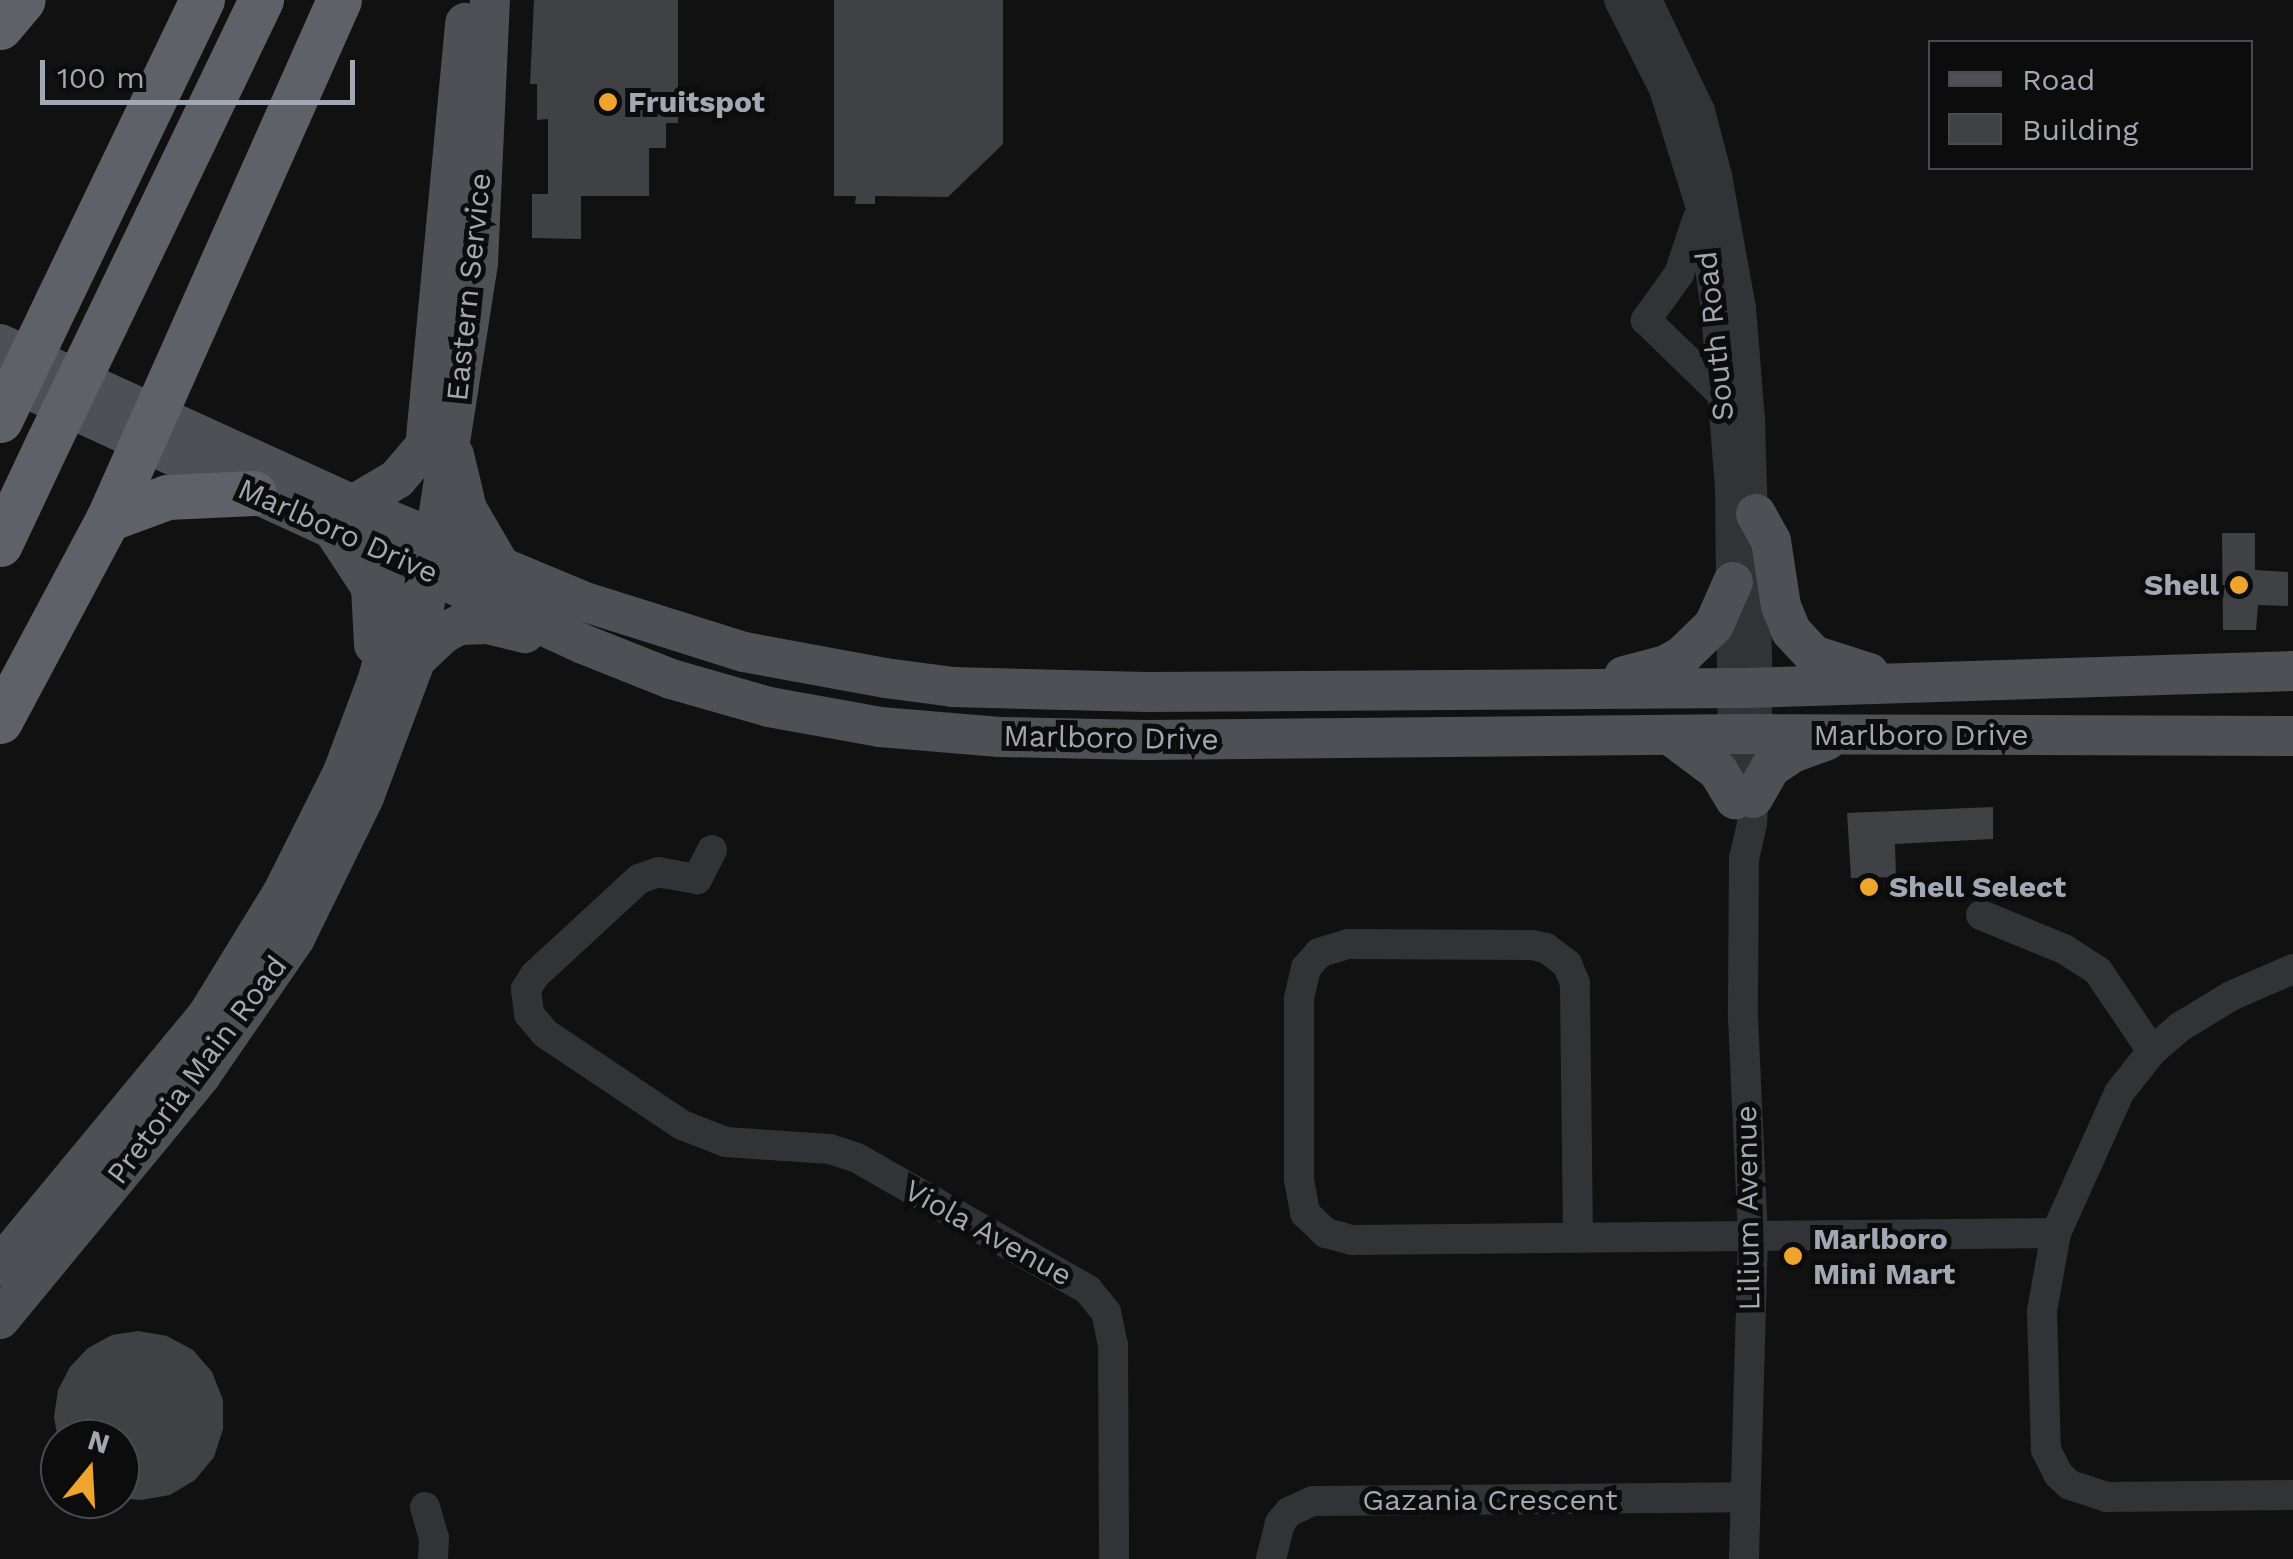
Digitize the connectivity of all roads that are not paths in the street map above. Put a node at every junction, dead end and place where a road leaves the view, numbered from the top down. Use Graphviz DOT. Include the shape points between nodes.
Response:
graph roads {
  1 [pos="23,0"];
  2 [pos="202,0"];
  3 [pos="261,0"];
  4 [pos="339,0"];
  5 [pos="467,0"];
  6 [pos="490,0"];
  7 [pos="1619,0"];
  8 [pos="1647,0"];
  9 [pos="0,27"];
  10 [pos="1700,208"];
  11 [pos="0,344"];
  12 [pos="0,376"];
  13 [pos="1722,394"];
  14 [pos="0,420"];
  15 [pos="148,428"];
  16 [pos="438,441"];
  17 [pos="254,493"];
  18 [pos="1756,514"];
  19 [pos="342,517"];
  20 [pos="108,519"];
  21 [pos="0,544"];
  22 [pos="418,548"];
  23 [pos="500,566"];
  24 [pos="1733,582"];
  25 [pos="583,644"];
  26 [pos="416,659"];
  27 [pos="2293,671"];
  28 [pos="378,678"];
  29 [pos="1925,681"];
  30 [pos="1571,688"];
  31 [pos="1746,688"];
  32 [pos="0,721"];
  33 [pos="1744,734"];
  34 [pos="1670,735"];
  35 [pos="1840,735"];
  36 [pos="2293,736"];
  37 [pos="1744,799"];
  38 [pos="712,850"];
  39 [pos="1982,915"];
  40 [pos="2293,969"];
  41 [pos="2152,1051"];
  42 [pos="2056,1233"];
  43 [pos="1753,1235"];
  44 [pos="1578,1237"];
  45 [pos="0,1266"];
  46 [pos="0,1319"];
  47 [pos="2293,1495"];
  48 [pos="1744,1497"];
  49 [pos="425,1506"];
  50 [pos="433,1559"];
  51 [pos="1114,1559"];
  52 [pos="1271,1559"];
  53 [pos="1744,1559"];
  1 -- 9 [label="highway"];
  2 -- 14 [label="highway, bridge"];
  3 -- 21 [label="highway, bridge"];
  4 -- 15 [label="highway"];
  5 -- 16 [label="main road, Eastern Service"];
  6 -- 16 [label="main road, Eastern Service" via="478,264"];
  7 -- 10 [label="street, South Road" via="1664,90"];
  8 -- 18 [label="street, South Road" via="1700,111 1717,176 1741,308"];
  10 -- 13 [label="street, South Road"];
  10 -- 13 [label="street" via="1679,274 1646,320"];
  11 -- 15 [label="main road, Marlboro Drive"];
  12 -- 15 [label="main road, Marlboro Drive"];
  13 -- 24 [label="street, South Road"];
  15 -- 17 [label="main road, Marlboro Drive"];
  15 -- 19 [label="main road, Marlboro Drive"];
  15 -- 20 [label="highway"];
  16 -- 19 [label="main road"];
  16 -- 22 [label="main road, Eastern Service"];
  16 -- 23 [label="main road"];
  17 -- 19 [label="main road, Marlboro Drive"];
  17 -- 20 [label="highway" via="168,496"];
  18 -- 29 [label="main road" via="1771,542 1786,620 1812,655"];
  18 -- 31 [label="street, South Road"];
  19 -- 22 [label="main road, Marlboro Drive"];
  19 -- 28 [label="main road" via="372,587"];
  20 -- 32 [label="highway"];
  22 -- 23 [label="main road, Marlboro Drive"];
  22 -- 25 [label="main road, Marlboro Drive"];
  22 -- 26 [label="main road, Pretoria Main Road"];
  22 -- 28 [label="main road, Pretoria Main Road"];
  23 -- 30 [label="main road, Marlboro Drive" via="582,601 744,652 954,687"];
  24 -- 30 [label="main road" via="1714,625 1683,655 1655,669"];
  24 -- 31 [label="street, South Road"];
  25 -- 26 [label="main road" via="471,624 444,633"];
  25 -- 34 [label="main road, Marlboro Drive" via="769,707 938,733 1145,740"];
  26 -- 46 [label="main road, Pretoria Main Road" via="364,797 295,938 201,1075"];
  27 -- 29 [label="main road, Marlboro Drive"];
  28 -- 45 [label="main road, Pretoria Main Road" via="312,834 218,1000"];
  29 -- 31 [label="main road, Marlboro Drive"];
  30 -- 31 [label="main road, Marlboro Drive"];
  31 -- 33 [label="street, Lilium Avenue"];
  33 -- 34 [label="main road, Marlboro Drive"];
  33 -- 35 [label="main road, Marlboro Drive"];
  33 -- 37 [label="street, Lilium Avenue"];
  34 -- 37 [label="main road"];
  35 -- 36 [label="main road, Marlboro Drive"];
  35 -- 37 [label="main road" via="1792,753"];
  37 -- 43 [label="street, Lilium Avenue" via="1743,1016"];
  38 -- 51 [label="street, Viola Avenue" via="697,879 659,872 639,878 535,975 526,989 529,1014 546,1034 615,1082 706,1136 857,1158 1098,1300 1114,1364"];
  39 -- 41 [label="street" via="2064,949 2098,971"];
  40 -- 41 [label="street" via="2204,1010"];
  41 -- 42 [label="street" via="2104,1118"];
  42 -- 43 [label="street"];
  42 -- 47 [label="street" via="2042,1311 2043,1428 2058,1474 2083,1491 2106,1496"];
  43 -- 44 [label="street"];
  43 -- 48 [label="street, Lilium Avenue"];
  44 -- 44 [label="street" via="1352,1240 1313,1224 1300,1196 1299,999 1306,968 1319,953 1348,944 1532,945 1567,964 1575,983"];
  48 -- 52 [label="street, Gazania Crescent" via="1313,1501 1280,1524"];
  48 -- 53 [label="street, Lilium Avenue"];
  49 -- 50 [label="street"];
}
